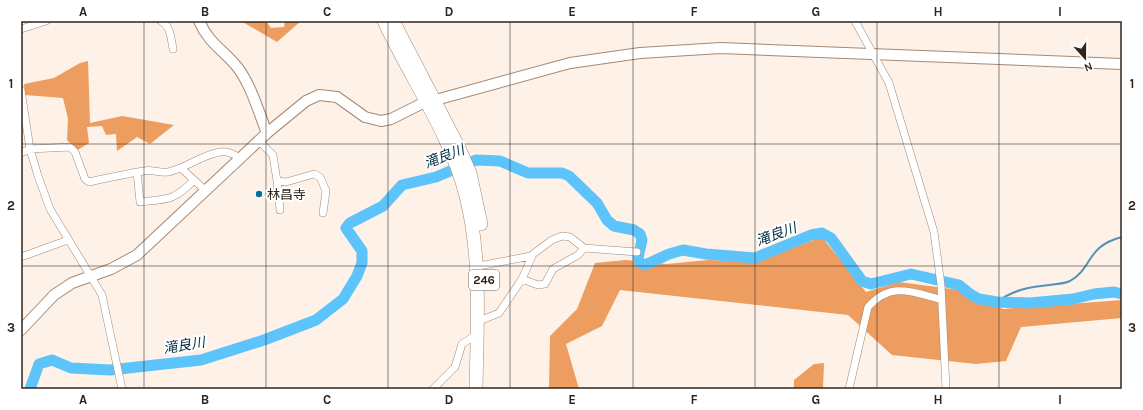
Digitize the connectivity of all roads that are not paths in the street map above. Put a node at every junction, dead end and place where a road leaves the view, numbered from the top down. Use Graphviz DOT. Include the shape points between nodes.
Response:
graph roads {
  1 [pos="46,21"];
  2 [pos="161,21"];
  3 [pos="199,21"];
  4 [pos="384,21"];
  5 [pos="393,21"];
  6 [pos="855,21"];
  7 [pos="21,29"];
  8 [pos="173,49"];
  9 [pos="874,54"];
  10 [pos="1122,64"];
  11 [pos="21,90"];
  12 [pos="431,102"];
  13 [pos="267,133"];
  14 [pos="259,141"];
  15 [pos="30,150"];
  16 [pos="21,153"];
  17 [pos="240,158"];
  18 [pos="181,168"];
  19 [pos="137,172"];
  20 [pos="465,175"];
  21 [pos="194,180"];
  22 [pos="277,181"];
  23 [pos="206,191"];
  24 [pos="280,210"];
  25 [pos="324,213"];
  26 [pos="68,240"];
  27 [pos="584,248"];
  28 [pos="637,252"];
  29 [pos="531,256"];
  30 [pos="21,257"];
  31 [pos="484,265"];
  32 [pos="90,276"];
  33 [pos="522,279"];
  34 [pos="940,300"];
  35 [pos="484,319"];
  36 [pos="21,330"];
  37 [pos="476,336"];
  38 [pos="122,389"];
  39 [pos="432,389"];
  40 [pos="476,389"];
  41 [pos="483,389"];
  42 [pos="849,389"];
  43 [pos="946,389"];
  1 -- 7 [label="street"];
  2 -- 8 [label="street" via="170,31"];
  3 -- 13 [label="street" via="211,42 238,68"];
  4 -- 12 [label="highway, 246"];
  5 -- 12 [label="highway, 246"];
  6 -- 9 [label="street"];
  9 -- 10 [label="street"];
  9 -- 12 [label="street" via="721,48 640,52 563,65"];
  9 -- 34 [label="street" via="889,83 934,232 940,273"];
  11 -- 15 [label="street"];
  12 -- 13 [label="street" via="380,121 365,117 337,97 319,95 306,101"];
  12 -- 20 [label="highway, 246"];
  13 -- 14 [label="street"];
  14 -- 17 [label="street"];
  14 -- 22 [label="street" via="273,155"];
  15 -- 16 [label="street"];
  15 -- 19 [label="street" via="70,147 76,152 85,180 89,182"];
  15 -- 26 [label="street" via="50,209"];
  17 -- 18 [label="street" via="228,152 220,152 205,155"];
  17 -- 23 [label="street"];
  18 -- 19 [label="street" via="158,173 146,170"];
  18 -- 21 [label="street"];
  19 -- 21 [label="street" via="140,202 168,199 181,193"];
  20 -- 31 [label="highway, 246" via="480,219"];
  20 -- 37 [label="highway, 246" via="476,246"];
  21 -- 23 [label="street"];
  22 -- 24 [label="street"];
  22 -- 25 [label="street" via="286,182 314,174 320,177 326,191"];
  23 -- 32 [label="street" via="137,255 111,269"];
  26 -- 30 [label="street"];
  26 -- 32 [label="street"];
  27 -- 28 [label="street"];
  27 -- 29 [label="street" via="570,237 562,236 552,240"];
  27 -- 33 [label="street" via="578,255 553,269 544,284 538,285"];
  29 -- 31 [label="street"];
  29 -- 33 [label="street"];
  31 -- 35 [label="highway, 246"];
  32 -- 36 [label="street" via="72,283 54,295"];
  32 -- 38 [label="street" via="106,306"];
  33 -- 35 [label="street" via="499,313"];
  34 -- 42 [label="street" via="900,290 874,301 868,307"];
  34 -- 43 [label="street"];
  35 -- 41 [label="highway, 246"];
  37 -- 39 [label="street" via="462,344 455,367"];
  37 -- 40 [label="highway, 246"];
}
